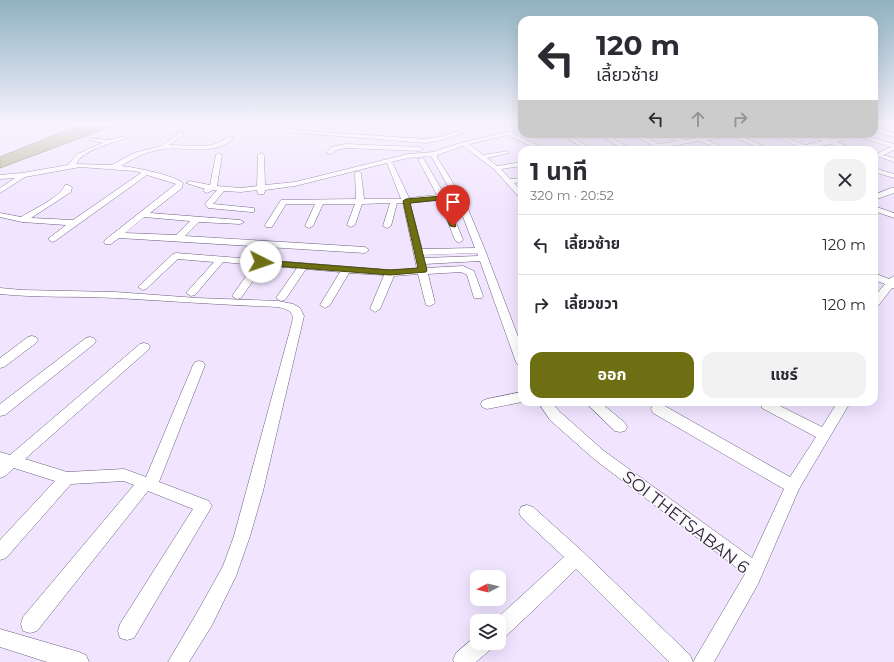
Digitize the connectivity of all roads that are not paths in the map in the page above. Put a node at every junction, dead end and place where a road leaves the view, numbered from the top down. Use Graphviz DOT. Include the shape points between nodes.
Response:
graph roads {
  1 [pos="428,154"];
  2 [pos="79,155"];
  3 [pos="134,155"];
  4 [pos="219,155"];
  5 [pos="261,155"];
  6 [pos="419,155"];
  7 [pos="430,155"];
  8 [pos="479,155"];
  9 [pos="493,155"];
  10 [pos="878,155"];
  11 [pos="482,157"];
  12 [pos="894,160"];
  13 [pos="390,164"];
  14 [pos="518,165"];
  15 [pos="71,166"];
  16 [pos="114,167"];
  17 [pos="496,168"];
  18 [pos="878,171"];
  19 [pos="147,172"];
  20 [pos="358,173"];
  21 [pos="23,175"];
  22 [pos="0,176"];
  23 [pos="894,176"];
  24 [pos="518,180"];
  25 [pos="508,181"];
  26 [pos="183,185"];
  27 [pos="68,186"];
  28 [pos="209,189"];
  29 [pos="878,189"];
  30 [pos="261,190"];
  31 [pos="0,191"];
  32 [pos="221,191"];
  33 [pos="518,191"];
  34 [pos="892,193"];
  35 [pos="442,197"];
  36 [pos="878,197"];
  37 [pos="406,201"];
  38 [pos="320,202"];
  39 [pos="358,202"];
  40 [pos="394,202"];
  41 [pos="251,210"];
  42 [pos="878,210"];
  43 [pos="0,215"];
  44 [pos="143,215"];
  45 [pos="894,216"];
  46 [pos="197,219"];
  47 [pos="22,220"];
  48 [pos="240,222"];
  49 [pos="74,223"];
  50 [pos="269,225"];
  51 [pos="351,225"];
  52 [pos="309,226"];
  53 [pos="387,226"];
  54 [pos="117,235"];
  55 [pos="178,238"];
  56 [pos="52,239"];
  57 [pos="459,240"];
  58 [pos="108,242"];
  59 [pos="366,250"];
  60 [pos="482,254"];
  61 [pos="420,257"];
  62 [pos="221,259"];
  63 [pos="261,262"];
  64 [pos="303,266"];
  65 [pos="346,269"];
  66 [pos="423,270"];
  67 [pos="390,273"];
  68 [pos="878,277"];
  69 [pos="893,283"];
  70 [pos="142,287"];
  71 [pos="0,291"];
  72 [pos="191,293"];
  73 [pos="238,296"];
  74 [pos="478,296"];
  75 [pos="281,298"];
  76 [pos="878,300"];
  77 [pos="430,303"];
  78 [pos="325,305"];
  79 [pos="375,309"];
  80 [pos="32,340"];
  81 [pos="90,341"];
  82 [pos="144,346"];
  83 [pos="518,347"];
  84 [pos="0,364"];
  85 [pos="199,365"];
  86 [pos="518,397"];
  87 [pos="487,404"];
  88 [pos="547,406"];
  89 [pos="596,406"];
  90 [pos="769,406"];
  91 [pos="842,406"];
  92 [pos="658,409"];
  93 [pos="0,411"];
  94 [pos="620,427"];
  95 [pos="824,435"];
  96 [pos="6,460"];
  97 [pos="0,472"];
  98 [pos="67,478"];
  99 [pos="148,484"];
  100 [pos="793,486"];
  101 [pos="527,512"];
  102 [pos="0,552"];
  103 [pos="576,557"];
  104 [pos="755,571"];
  105 [pos="506,623"];
  106 [pos="30,624"];
  107 [pos="127,631"];
  108 [pos="0,638"];
  109 [pos="475,650"];
  110 [pos="463,660"];
  111 [pos="79,662"];
  112 [pos="178,662"];
  113 [pos="683,662"];
  114 [pos="703,662"];
  1 -- 35 [label="street"];
  2 -- 15 [label="street"];
  3 -- 16 [label="street"];
  4 -- 28 [label="street" via="213,186"];
  5 -- 30 [label="street"];
  6 -- 30 [label="street" via="286,188"];
  7 -- 60 [label="street" via="434,157 462,204"];
  8 -- 11 [label="street"];
  9 -- 11 [label="street"];
  10 -- 12 [label="street"];
  11 -- 17 [label="street"];
  13 -- 37 [label="street"];
  14 -- 17 [label="street"];
  15 -- 16 [label="street"];
  15 -- 21 [label="street"];
  16 -- 19 [label="street"];
  17 -- 25 [label="street"];
  18 -- 23 [label="street"];
  19 -- 26 [label="street"];
  19 -- 49 [label="street"];
  20 -- 39 [label="street"];
  21 -- 22 [label="street"];
  21 -- 31 [label="street"];
  24 -- 25 [label="street"];
  25 -- 33 [label="street"];
  26 -- 28 [label="street"];
  26 -- 44 [label="street"];
  27 -- 47 [label="street" via="68,190 62,196"];
  28 -- 32 [label="street"];
  29 -- 34 [label="street"];
  30 -- 32 [label="street"];
  32 -- 41 [label="street" via="211,200 211,206"];
  34 -- 36 [label="street"];
  35 -- 37 [label="street"];
  35 -- 57 [label="street"];
  37 -- 40 [label="street"];
  37 -- 61 [label="street"];
  38 -- 39 [label="street"];
  38 -- 50 [label="street" via="284,202"];
  38 -- 52 [label="street"];
  39 -- 40 [label="street"];
  39 -- 51 [label="street"];
  40 -- 53 [label="street"];
  42 -- 45 [label="street"];
  43 -- 47 [label="street"];
  44 -- 46 [label="street"];
  44 -- 54 [label="street"];
  46 -- 48 [label="street"];
  46 -- 55 [label="street"];
  47 -- 49 [label="street"];
  49 -- 56 [label="street"];
  54 -- 55 [label="street"];
  54 -- 58 [label="street"];
  55 -- 59 [label="street"];
  60 -- 61 [label="street"];
  60 -- 83 [label="street"];
  61 -- 66 [label="street"];
  62 -- 63 [label="street"];
  62 -- 70 [label="street" via="176,256"];
  62 -- 72 [label="street"];
  63 -- 64 [label="street"];
  63 -- 73 [label="street"];
  64 -- 65 [label="street"];
  64 -- 75 [label="street"];
  65 -- 67 [label="street"];
  65 -- 78 [label="street"];
  66 -- 67 [label="street"];
  66 -- 74 [label="street" via="467,270 471,273"];
  66 -- 77 [label="street"];
  67 -- 79 [label="street"];
  68 -- 69 [label="street"];
  69 -- 76 [label="street"];
  71 -- 112 [label="street" via="278,304 296,310 299,316 256,491 242,536 230,570"];
  80 -- 84 [label="street"];
  81 -- 93 [label="street"];
  82 -- 96 [label="street"];
  85 -- 99 [label="street"];
  86 -- 87 [label="street"];
  88 -- 104 [label="street, SOI THETSABAN 6" via="599,455"];
  89 -- 94 [label="street"];
  90 -- 95 [label="street"];
  91 -- 95 [label="street"];
  92 -- 100 [label="street"];
  95 -- 100 [label="street"];
  96 -- 97 [label="street"];
  96 -- 98 [label="street"];
  98 -- 99 [label="street" via="124,475"];
  98 -- 102 [label="street"];
  99 -- 106 [label="street"];
  99 -- 107 [label="street" via="204,506"];
  100 -- 104 [label="street"];
  101 -- 103 [label="street"];
  103 -- 105 [label="street"];
  103 -- 113 [label="street"];
  104 -- 114 [label="street, SOI THETSABAN 6"];
  108 -- 111 [label="street"];
  109 -- 110 [label="street"];
}
